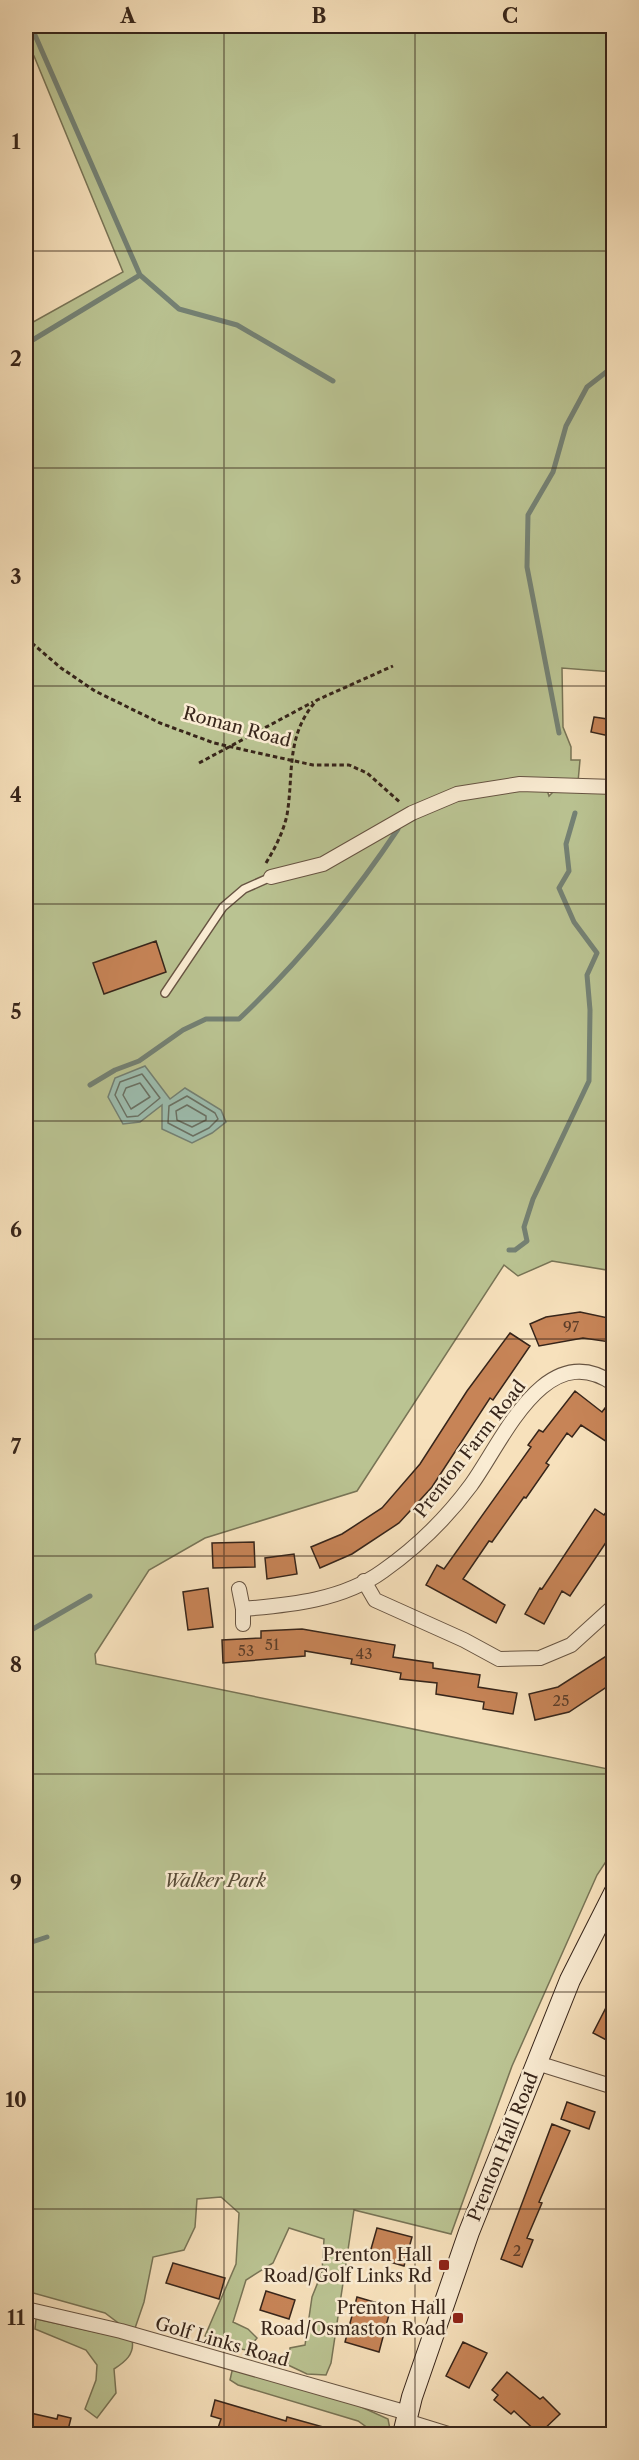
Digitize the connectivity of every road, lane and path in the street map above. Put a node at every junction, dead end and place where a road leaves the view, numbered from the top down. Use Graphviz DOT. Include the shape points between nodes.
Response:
graph roads {
  1 [pos="26,638"];
  2 [pos="393,666"];
  3 [pos="317,700"];
  4 [pos="230,746"];
  5 [pos="290,760"];
  6 [pos="199,763"];
  7 [pos="614,787"];
  8 [pos="412,813"];
  9 [pos="271,877"];
  10 [pos="244,889"];
  11 [pos="165,993"];
  12 [pos="614,1384"];
  13 [pos="364,1581"];
  14 [pos="239,1589"];
  15 [pos="614,1606"];
  16 [pos="243,1609"];
  17 [pos="243,1624"];
  18 [pos="614,1893"];
  19 [pos="537,2063"];
  20 [pos="614,2087"];
  21 [pos="26,2309"];
  22 [pos="406,2419"];
  23 [pos="448,2434"];
  1 -- 4 [label="path, Roman Road" via="95,691 160,723"];
  2 -- 3 [label="path"];
  3 -- 4 [label="path"];
  3 -- 5 [label="path" via="293,743"];
  4 -- 5 [label="path, Roman Road"];
  4 -- 6 [label="path"];
  5 -- 8 [label="path, Roman Road" via="313,765 349,765 367,773"];
  5 -- 10 [label="path" via="289,798 282,834 262,869"];
  7 -- 8 [label="street" via="520,784 457,794"];
  8 -- 9 [label="street" via="323,864"];
  9 -- 10 [label="lane"];
  10 -- 11 [label="lane" via="223,907"];
  12 -- 13 [label="street, Prenton Farm Road" via="582,1370 560,1375 543,1385 521,1408 442,1521 411,1550"];
  13 -- 15 [label="street" via="375,1600 499,1659 540,1658 570,1645"];
  13 -- 16 [label="street, Prenton Farm Road" via="346,1591 292,1605"];
  14 -- 16 [label="street"];
  16 -- 17 [label="street"];
  18 -- 19 [label="street, Prenton Hall Road" via="570,1980"];
  19 -- 20 [label="street"];
  19 -- 22 [label="street, Prenton Hall Road" via="469,2232"];
  21 -- 22 [label="street, Golf Links Road" via="121,2331"];
  22 -- 23 [label="street, Golf Links Road"];
}
